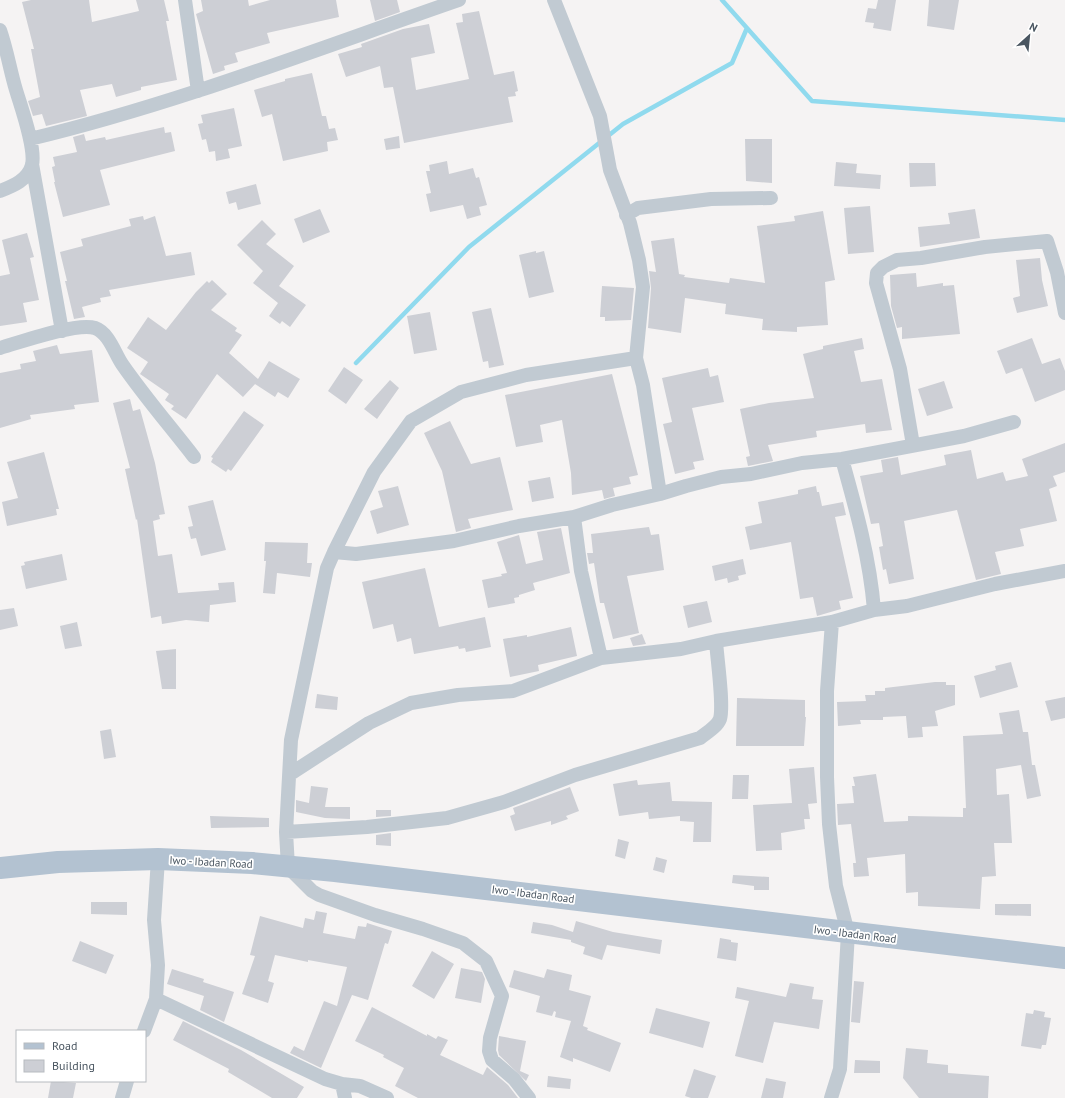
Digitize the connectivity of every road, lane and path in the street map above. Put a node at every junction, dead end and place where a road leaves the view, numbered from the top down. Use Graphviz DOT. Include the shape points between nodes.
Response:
graph roads {
  1 [pos="185,0"];
  2 [pos="459,0"];
  3 [pos="554,0"];
  4 [pos="0,30"];
  5 [pos="198,91"];
  6 [pos="30,139"];
  7 [pos="32,164"];
  8 [pos="0,191"];
  9 [pos="771,198"];
  10 [pos="626,215"];
  11 [pos="1065,313"];
  12 [pos="62,331"];
  13 [pos="0,348"];
  14 [pos="636,358"];
  15 [pos="1014,422"];
  16 [pos="913,446"];
  17 [pos="194,457"];
  18 [pos="842,459"];
  19 [pos="660,494"];
  20 [pos="574,517"];
  21 [pos="334,552"];
  22 [pos="1065,571"];
  23 [pos="874,610"];
  24 [pos="832,622"];
  25 [pos="716,641"];
  26 [pos="601,658"];
  27 [pos="290,774"];
  28 [pos="286,832"];
  29 [pos="158,859"];
  30 [pos="288,867"];
  31 [pos="0,868"];
  32 [pos="848,933"];
  33 [pos="1065,958"];
  34 [pos="156,999"];
  35 [pos="144,1030"];
  36 [pos="128,1082"];
  37 [pos="343,1091"];
  38 [pos="122,1098"];
  39 [pos="387,1098"];
  40 [pos="529,1098"];
  41 [pos="831,1098"];
  1 -- 5 [label="street"];
  2 -- 5 [label="street"];
  3 -- 10 [label="street" via="600,116 610,170"];
  4 -- 6 [label="street"];
  5 -- 6 [label="street" via="94,123"];
  6 -- 7 [label="street"];
  7 -- 8 [label="street" via="26,176 15,185"];
  7 -- 12 [label="street"];
  9 -- 10 [label="street" via="711,199 638,208"];
  10 -- 14 [label="street" via="639,260 642,287"];
  11 -- 16 [label="street" via="1057,272 1047,241 897,260 883,267 877,273 876,283 900,369"];
  12 -- 13 [label="street"];
  12 -- 17 [label="street" via="84,327 96,328 106,336 122,364"];
  14 -- 19 [label="street"];
  14 -- 21 [label="street" via="526,375 461,392 411,421 374,472"];
  15 -- 16 [label="street" via="964,436"];
  16 -- 18 [label="street"];
  18 -- 19 [label="street" via="721,477"];
  18 -- 23 [label="street" via="869,570"];
  19 -- 20 [label="street"];
  20 -- 21 [label="street" via="454,541 356,554"];
  20 -- 26 [label="street" via="581,571"];
  21 -- 27 [label="street" via="327,568 291,740"];
  22 -- 23 [label="street" via="995,584 907,606"];
  23 -- 24 [label="street"];
  24 -- 25 [label="street"];
  24 -- 32 [label="street" via="827,691 826,777 836,886"];
  25 -- 26 [label="street" via="648,654"];
  25 -- 28 [label="street" via="720,720 700,738 575,775 504,802 447,818 368,827"];
  26 -- 27 [label="street" via="513,691 411,703 369,724"];
  27 -- 28 [label="street"];
  28 -- 30 [label="street"];
  29 -- 30 [label="main road, Iwo - Ibadan Road"];
  29 -- 31 [label="main road, Iwo - Ibadan Road" via="58,862"];
  29 -- 34 [label="street" via="154,920 158,965"];
  30 -- 32 [label="main road, Iwo - Ibadan Road"];
  30 -- 40 [label="street" via="319,895 463,943 486,961 502,996 488,1051 492,1060 514,1079"];
  32 -- 33 [label="main road, Iwo - Ibadan Road"];
  32 -- 41 [label="street" via="840,1069"];
  34 -- 35 [label="street"];
  34 -- 37 [label="street" via="325,1079"];
  36 -- 38 [label="street"];
  37 -- 39 [label="street" via="360,1086"];
}
